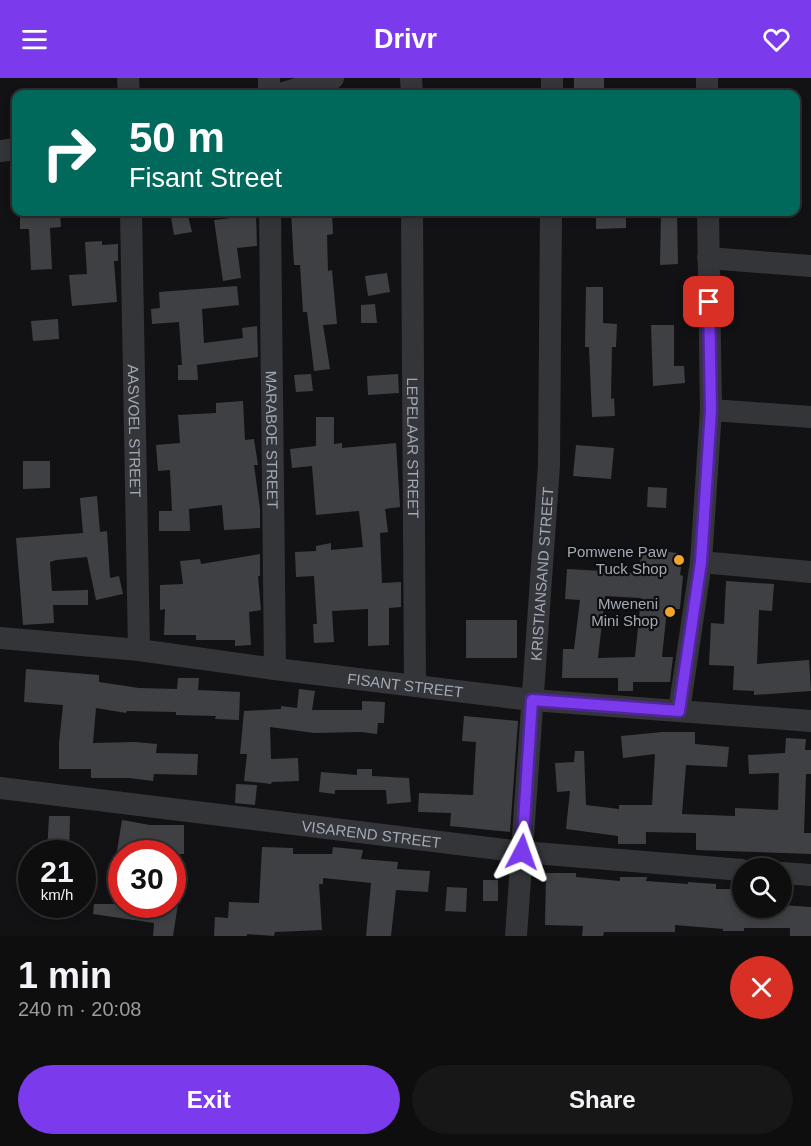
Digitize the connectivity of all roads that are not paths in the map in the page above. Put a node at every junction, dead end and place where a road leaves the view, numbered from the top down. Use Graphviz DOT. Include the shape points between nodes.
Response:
graph roads {
  1 [pos="333,78"];
  2 [pos="293,90"];
  3 [pos="131,216"];
  4 [pos="270,216"];
  5 [pos="412,216"];
  6 [pos="551,216"];
  7 [pos="708,216"];
  8 [pos="708,258"];
  9 [pos="811,266"];
  10 [pos="711,410"];
  11 [pos="811,417"];
  12 [pos="701,562"];
  13 [pos="811,572"];
  14 [pos="0,638"];
  15 [pos="140,650"];
  16 [pos="275,669"];
  17 [pos="415,685"];
  18 [pos="532,700"];
  19 [pos="679,711"];
  20 [pos="811,721"];
  21 [pos="0,788"];
  22 [pos="522,852"];
  23 [pos="732,869"];
  24 [pos="792,874"];
  25 [pos="811,875"];
  26 [pos="516,936"];
  1 -- 2 [label="street"];
  3 -- 15 [label="street, AASVOEL STREET"];
  4 -- 16 [label="street, MARABOE STREET"];
  5 -- 17 [label="street, LEPELAAR STREET"];
  6 -- 18 [label="street, KRISTIANSAND STREET" via="549,465"];
  7 -- 8 [label="street"];
  8 -- 9 [label="street"];
  8 -- 10 [label="street"];
  10 -- 11 [label="street"];
  10 -- 12 [label="street"];
  12 -- 13 [label="street"];
  12 -- 19 [label="street"];
  14 -- 15 [label="street, FISANT STREET"];
  15 -- 16 [label="street, FISANT STREET"];
  16 -- 17 [label="street, FISANT STREET"];
  17 -- 18 [label="street, FISANT STREET"];
  18 -- 19 [label="street, FISANT STREET"];
  18 -- 22 [label="street, KRISTIANSAND STREET"];
  19 -- 20 [label="street, FISANT STREET"];
  21 -- 22 [label="street, VISAREND STREET"];
  22 -- 23 [label="street, VISAREND STREET"];
  22 -- 26 [label="street, KRISTIANSAND STREET"];
  24 -- 25 [label="street"];
}
